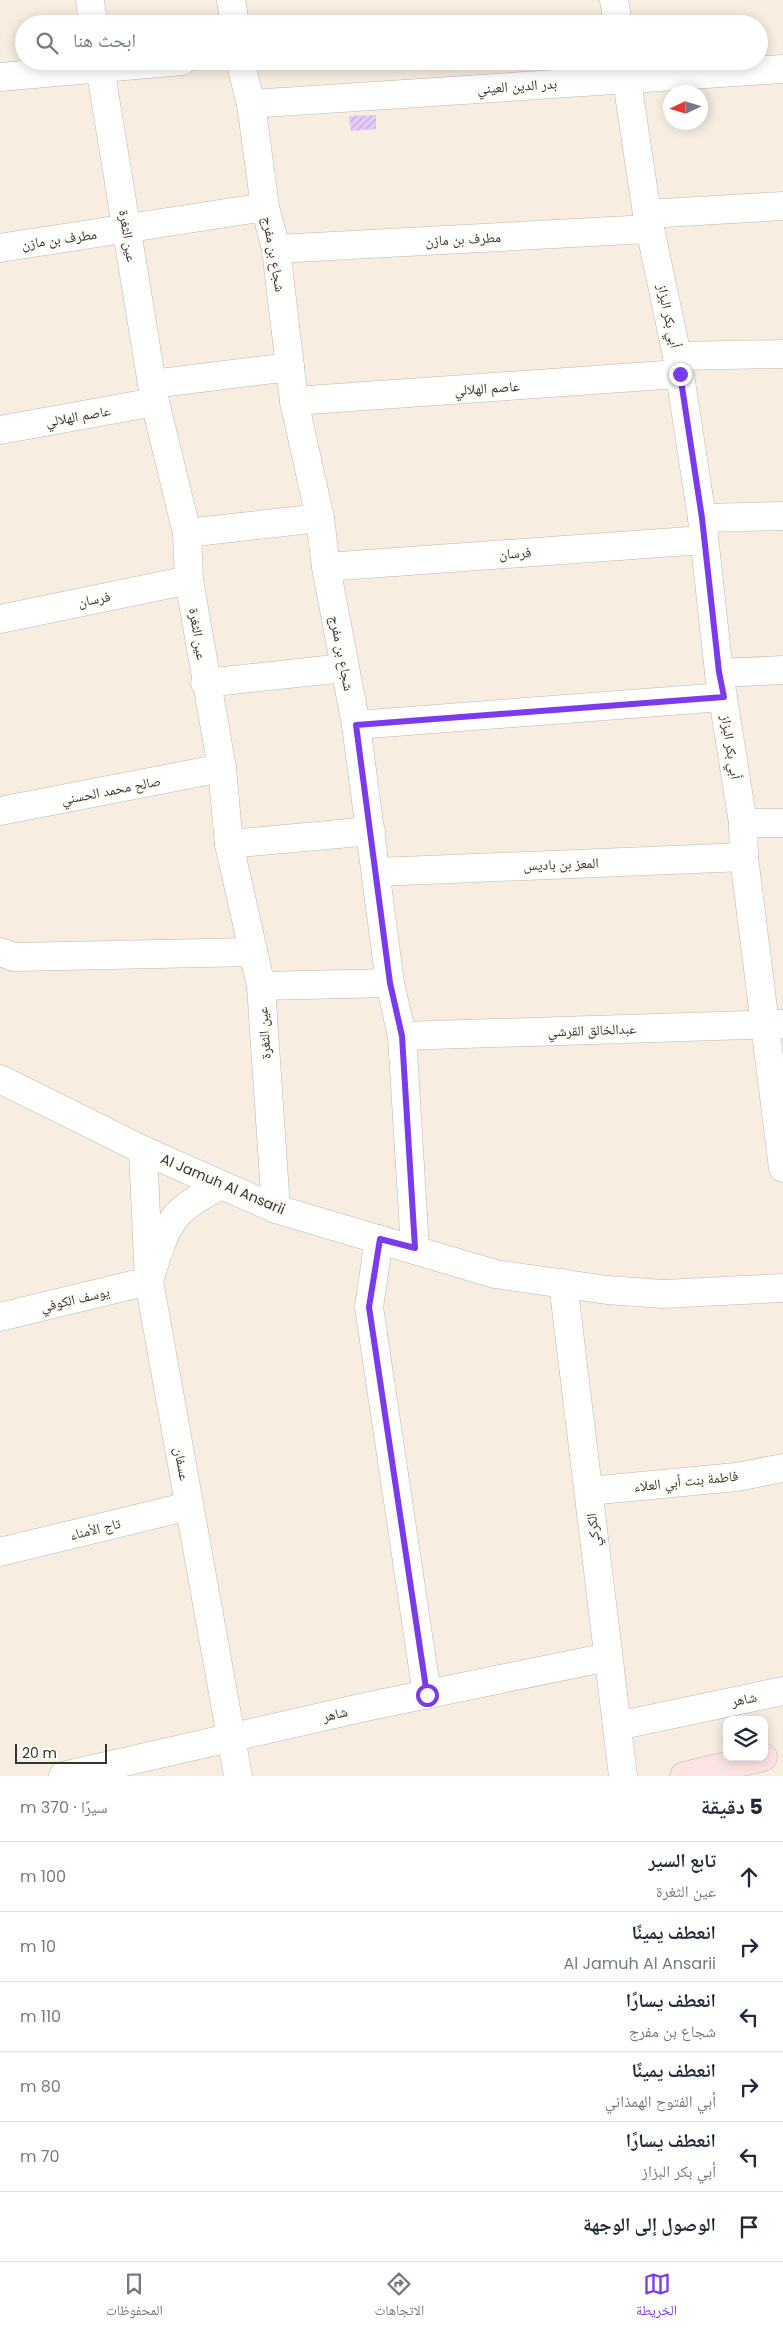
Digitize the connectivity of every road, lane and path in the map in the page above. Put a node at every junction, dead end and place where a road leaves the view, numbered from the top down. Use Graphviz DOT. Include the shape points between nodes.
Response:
graph roads {
  1 [pos="90,0"];
  2 [pos="231,0"];
  3 [pos="614,0"];
  4 [pos="92,15"];
  5 [pos="234,15"];
  6 [pos="616,15"];
  7 [pos="768,69"];
  8 [pos="783,69"];
  9 [pos="58,70"];
  10 [pos="100,70"];
  11 [pos="242,70"];
  12 [pos="625,70"];
  13 [pos="0,77"];
  14 [pos="251,104"];
  15 [pos="783,206"];
  16 [pos="266,207"];
  17 [pos="648,221"];
  18 [pos="127,229"];
  19 [pos="0,248"];
  20 [pos="276,249"];
  21 [pos="783,354"];
  22 [pos="678,365"];
  23 [pos="290,367"];
  24 [pos="153,393"];
  25 [pos="294,401"];
  26 [pos="0,430"];
  27 [pos="783,516"];
  28 [pos="320,518"];
  29 [pos="702,529"];
  30 [pos="187,534"];
  31 [pos="326,567"];
  32 [pos="189,580"];
  33 [pos="0,618"];
  34 [pos="344,668"];
  35 [pos="783,670"];
  36 [pos="205,683"];
  37 [pos="721,685"];
  38 [pos="356,725"];
  39 [pos="222,768"];
  40 [pos="0,811"];
  41 [pos="744,823"];
  42 [pos="783,823"];
  43 [pos="371,831"];
  44 [pos="229,844"];
  45 [pos="744,857"];
  46 [pos="377,872"];
  47 [pos="0,952"];
  48 [pos="253,952"];
  49 [pos="390,983"];
  50 [pos="261,986"];
  51 [pos="774,1024"];
  52 [pos="402,1036"];
  53 [pos="0,1079"];
  54 [pos="142,1150"];
  55 [pos="783,1168"];
  56 [pos="220,1184"];
  57 [pos="276,1209"];
  58 [pos="380,1239"];
  59 [pos="415,1248"];
  60 [pos="149,1281"];
  61 [pos="563,1283"];
  62 [pos="783,1288"];
  63 [pos="0,1316"];
  64 [pos="783,1468"];
  65 [pos="588,1491"];
  66 [pos="189,1506"];
  67 [pos="0,1552"];
  68 [pos="608,1657"];
  69 [pos="783,1691"];
  70 [pos="427,1695"];
  71 [pos="617,1726"];
  72 [pos="230,1738"];
  73 [pos="783,1752"];
  74 [pos="768,1756"];
  75 [pos="746,1761"];
  76 [pos="63,1776"];
  77 [pos="238,1776"];
  78 [pos="623,1776"];
  79 [pos="684,1776"];
  1 -- 4 [label="street"];
  2 -- 5 [label="street"];
  3 -- 6 [label="street"];
  7 -- 8 [label="street, بدر الدين العيني"];
  9 -- 13 [label="street"];
  10 -- 18 [label="street, عين الثغرة"];
  11 -- 14 [label="street, شجاع بن مفرج"];
  12 -- 14 [label="street, بدر الدين العيني"];
  12 -- 17 [label="street, أبي بكر البزاز"];
  14 -- 16 [label="street, شجاع بن مفرج"];
  15 -- 17 [label="street, مطرف بن مازن"];
  16 -- 18 [label="street, مطرف بن مازن"];
  16 -- 20 [label="street, شجاع بن مفرج"];
  17 -- 20 [label="street, مطرف بن مازن"];
  17 -- 22 [label="street, أبي بكر البزاز"];
  18 -- 19 [label="street, مطرف بن مازن"];
  18 -- 24 [label="street, عين الثغرة"];
  20 -- 23 [label="street, شجاع بن مفرج"];
  21 -- 22 [label="street, عاصم الهلالي"];
  22 -- 25 [label="street, عاصم الهلالي"];
  22 -- 29 [label="street, أبي بكر البزاز"];
  23 -- 24 [label="street, عاصم الهلالي"];
  23 -- 25 [label="street, شجاع بن مفرج"];
  24 -- 26 [label="street, عاصم الهلالي"];
  24 -- 30 [label="street, عين الثغرة"];
  25 -- 28 [label="street, شجاع بن مفرج"];
  27 -- 29 [label="street, فرسان"];
  28 -- 30 [label="street"];
  28 -- 31 [label="street, شجاع بن مفرج"];
  29 -- 31 [label="street, فرسان"];
  29 -- 37 [label="street, أبي بكر البزاز"];
  30 -- 32 [label="street, عين الثغرة"];
  31 -- 34 [label="street, شجاع بن مفرج"];
  32 -- 33 [label="street, فرسان"];
  32 -- 36 [label="street, عين الثغرة"];
  34 -- 36 [label="street"];
  34 -- 38 [label="street, شجاع بن مفرج"];
  35 -- 37 [label="street"];
  36 -- 39 [label="street, عين الثغرة"];
  37 -- 38 [label="street"];
  37 -- 41 [label="street, أبي بكر البزاز"];
  38 -- 43 [label="street, شجاع بن مفرج"];
  39 -- 40 [label="street, صالح محمد الحسني"];
  39 -- 44 [label="street, عين الثغرة"];
  41 -- 42 [label="street"];
  41 -- 45 [label="street, أبي بكر البزاز"];
  43 -- 44 [label="street"];
  43 -- 46 [label="street, شجاع بن مفرج"];
  44 -- 48 [label="street, عين الثغرة"];
  45 -- 46 [label="street, المعز بن باديس"];
  45 -- 51 [label="street, أبي بكر البزاز"];
  46 -- 49 [label="street, شجاع بن مفرج"];
  47 -- 48 [label="street" via="14,957"];
  48 -- 50 [label="street, عين الثغرة"];
  49 -- 50 [label="street"];
  49 -- 52 [label="street, شجاع بن مفرج"];
  50 -- 57 [label="street, عين الثغرة"];
  51 -- 52 [label="street, عبدالخالق القرشي"];
  51 -- 55 [label="street, أبي بكر البزاز"];
  52 -- 59 [label="street, شجاع بن مفرج"];
  53 -- 54 [label="street, Al Jamuh Al Ansarii"];
  54 -- 56 [label="street, Al Jamuh Al Ansarii"];
  54 -- 60 [label="street, عسفان"];
  56 -- 57 [label="street, Al Jamuh Al Ansarii"];
  56 -- 60 [label="street" via="175,1217"];
  57 -- 58 [label="street, Al Jamuh Al Ansarii"];
  58 -- 59 [label="street, Al Jamuh Al Ansarii"];
  58 -- 70 [label="street" via="369,1307"];
  59 -- 61 [label="street, Al Jamuh Al Ansarii" via="495,1274"];
  60 -- 63 [label="street, يوسف الكوفي"];
  60 -- 66 [label="street, عسفان"];
  61 -- 62 [label="street, Al Jamuh Al Ansarii" via="663,1294"];
  61 -- 65 [label="street, الكركي"];
  64 -- 65 [label="street, فاطمة بنت أبي العلاء" via="736,1477"];
  65 -- 68 [label="street, الكركي"];
  66 -- 67 [label="street, تاج الأمناء"];
  66 -- 72 [label="street, عسفان"];
  68 -- 70 [label="street, شاهر"];
  68 -- 71 [label="street, الكركي"];
  69 -- 71 [label="street, شاهر"];
  70 -- 72 [label="street, شاهر"];
  71 -- 78 [label="street, الكركي"];
  72 -- 76 [label="street, شاهر"];
  72 -- 77 [label="street, عسفان"];
  73 -- 74 [label="main road"];
  75 -- 79 [label="main road"];
}
